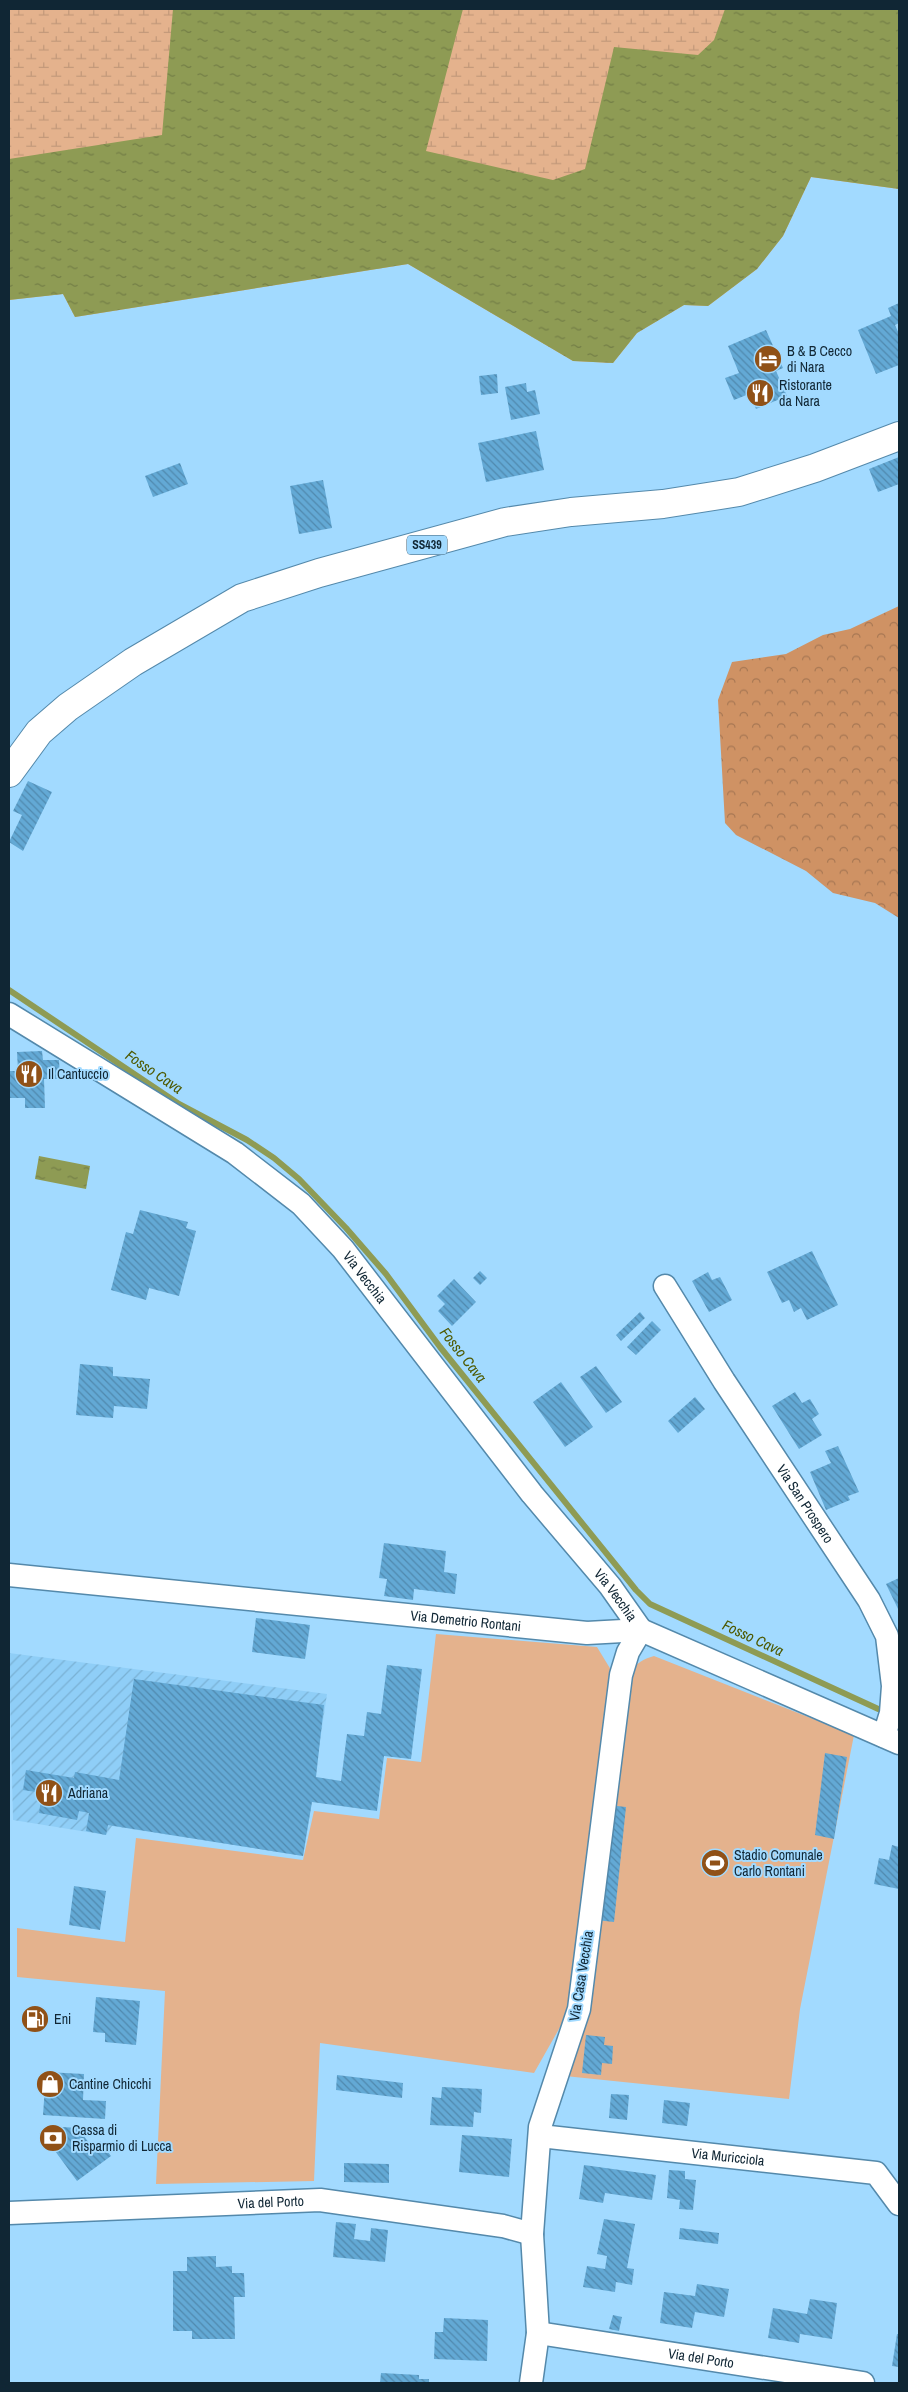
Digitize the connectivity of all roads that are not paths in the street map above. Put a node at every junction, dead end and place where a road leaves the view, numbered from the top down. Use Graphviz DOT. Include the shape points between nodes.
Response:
graph roads {
  1 [pos="899,436"];
  2 [pos="9,773"];
  3 [pos="9,1014"];
  4 [pos="665,1286"];
  5 [pos="9,1575"];
  6 [pos="641,1630"];
  7 [pos="891,1728"];
  8 [pos="540,2136"];
  9 [pos="899,2204"];
  10 [pos="9,2213"];
  11 [pos="532,2234"];
  12 [pos="538,2333"];
  13 [pos="531,2383"];
  14 [pos="863,2383"];
  1 -- 2 [label="main road, SS439" via="739,492 505,522 319,573 242,598 133,662 68,707 39,732"];
  3 -- 6 [label="street, Via Vecchia" via="235,1152 301,1204 343,1249 532,1494 610,1586"];
  4 -- 7 [label="street, Via San Prospero" via="868,1600 887,1636 894,1695"];
  5 -- 6 [label="street, Via Demetrio Rontani" via="587,1633"];
  6 -- 7 [label="street, Via Demetrio Rontani"];
  6 -- 8 [label="street, Via Casa Vecchia" via="628,1652 621,1675 579,2008 540,2127"];
  8 -- 9 [label="street, Via Muricciola" via="876,2173"];
  8 -- 11 [label="street, Via Casa Vecchia"];
  10 -- 11 [label="street, Via del Porto" via="320,2200 504,2226"];
  11 -- 12 [label="street, Via Casa Vecchia"];
  12 -- 13 [label="street, Via Casa Vecchia"];
  12 -- 14 [label="street, Via del Porto"];
}
